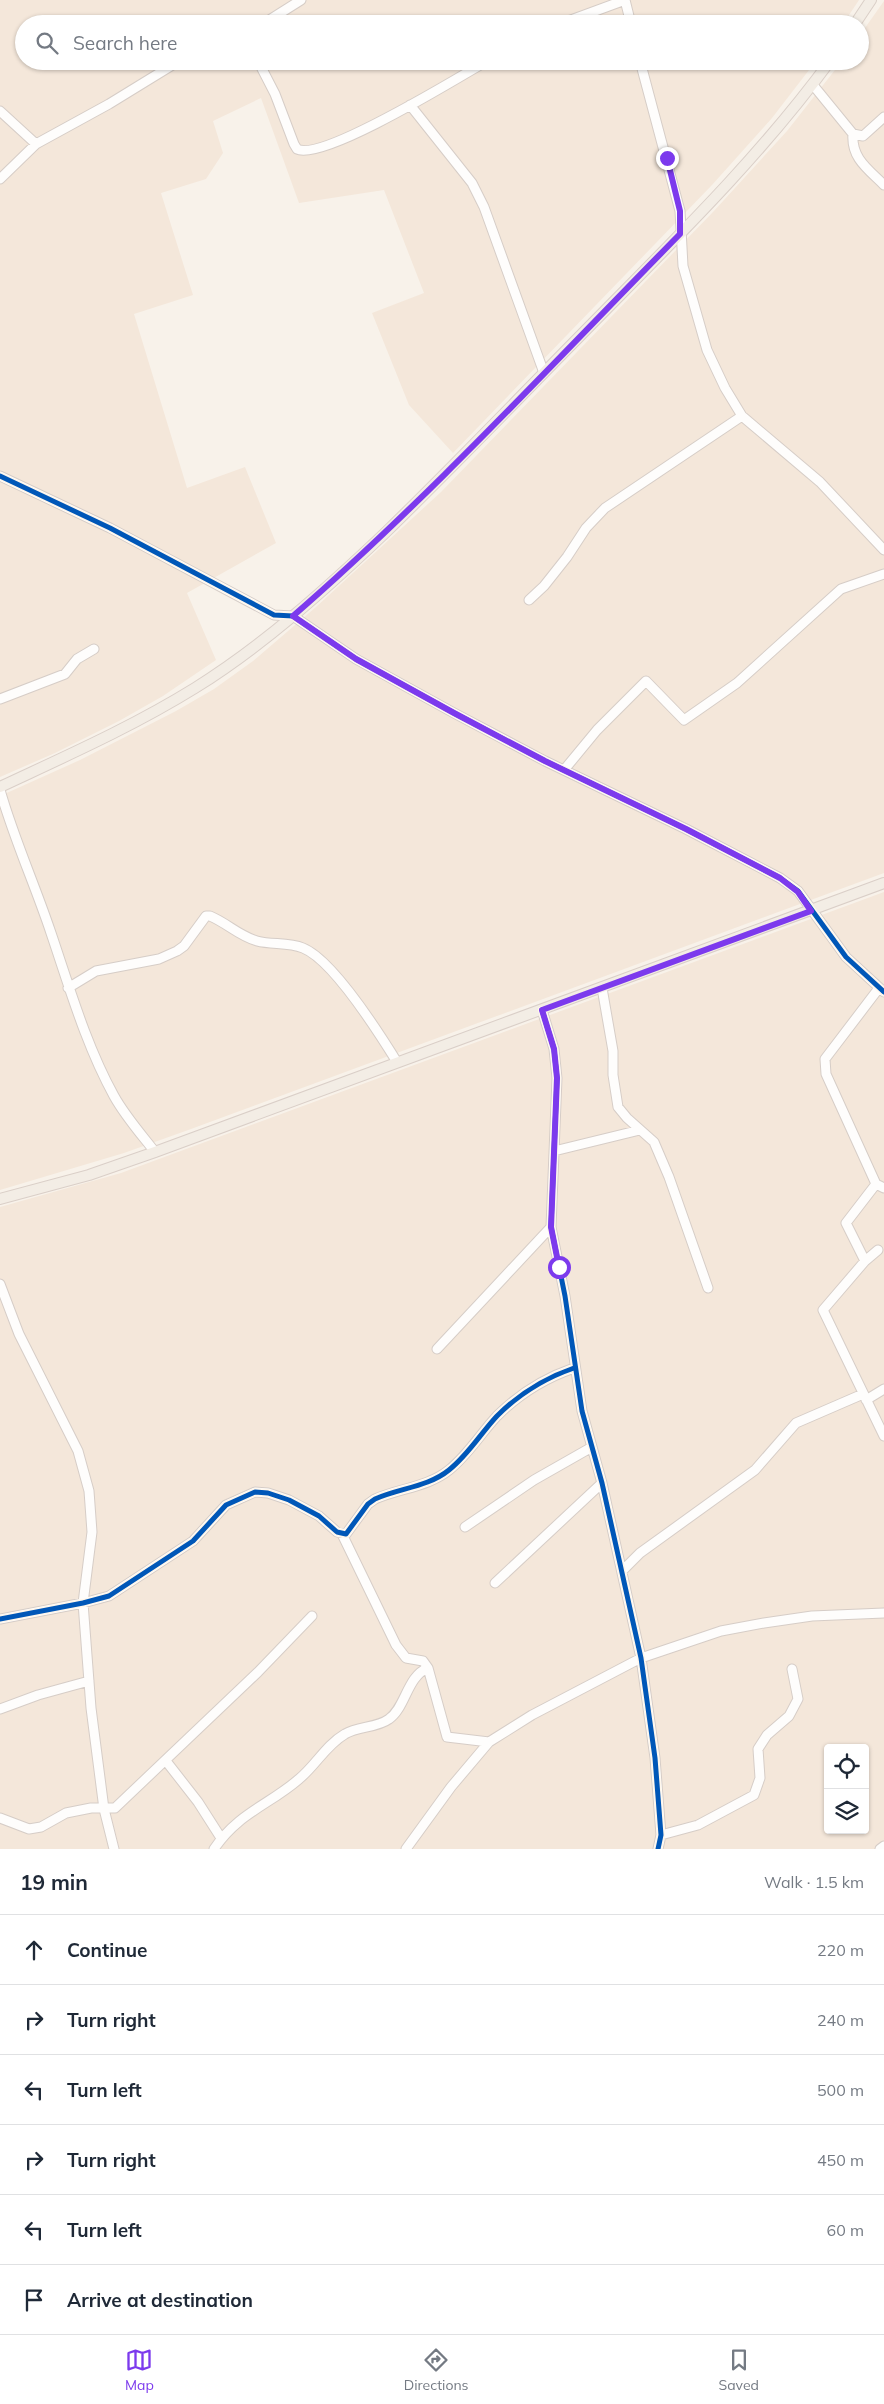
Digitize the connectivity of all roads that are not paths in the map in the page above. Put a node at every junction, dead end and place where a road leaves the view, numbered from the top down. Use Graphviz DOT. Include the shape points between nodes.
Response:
graph roads {
  1 [pos="301,0"];
  2 [pos="625,0"];
  3 [pos="871,0"];
  4 [pos="278,15"];
  5 [pos="584,15"];
  6 [pos="629,15"];
  7 [pos="861,15"];
  8 [pos="164,70"];
  9 [pos="263,70"];
  10 [pos="471,70"];
  11 [pos="642,70"];
  12 [pos="824,70"];
  13 [pos="813,85"];
  14 [pos="410,105"];
  15 [pos="0,111"];
  16 [pos="884,117"];
  17 [pos="853,134"];
  18 [pos="36,144"];
  19 [pos="0,179"];
  20 [pos="884,185"];
  21 [pos="680,234"];
  22 [pos="544,373"];
  23 [pos="742,416"];
  24 [pos="0,476"];
  25 [pos="884,550"];
  26 [pos="884,574"];
  27 [pos="529,600"];
  28 [pos="293,616"];
  29 [pos="94,649"];
  30 [pos="0,699"];
  31 [pos="564,770"];
  32 [pos="0,788"];
  33 [pos="884,883"];
  34 [pos="811,911"];
  35 [pos="68,988"];
  36 [pos="602,988"];
  37 [pos="882,990"];
  38 [pos="542,1010"];
  39 [pos="397,1062"];
  40 [pos="640,1130"];
  41 [pos="554,1151"];
  42 [pos="155,1152"];
  43 [pos="880,1186"];
  44 [pos="0,1199"];
  45 [pos="551,1227"];
  46 [pos="878,1250"];
  47 [pos="866,1261"];
  48 [pos="0,1284"];
  49 [pos="708,1288"];
  50 [pos="437,1349"];
  51 [pos="574,1368"];
  52 [pos="884,1389"];
  53 [pos="864,1397"];
  54 [pos="884,1436"];
  55 [pos="592,1447"];
  56 [pos="602,1483"];
  57 [pos="465,1527"];
  58 [pos="342,1534"];
  59 [pos="622,1571"];
  60 [pos="494,1583"];
  61 [pos="83,1603"];
  62 [pos="884,1613"];
  63 [pos="312,1616"];
  64 [pos="0,1619"];
  65 [pos="641,1658"];
  66 [pos="428,1668"];
  67 [pos="792,1669"];
  68 [pos="90,1681"];
  69 [pos="0,1709"];
  70 [pos="489,1742"];
  71 [pos="166,1761"];
  72 [pos="104,1809"];
  73 [pos="0,1818"];
  74 [pos="661,1835"];
  75 [pos="221,1838"];
  76 [pos="884,1846"];
  77 [pos="114,1849"];
  78 [pos="214,1849"];
  79 [pos="406,1849"];
  80 [pos="658,1849"];
  81 [pos="880,1849"];
  1 -- 4 [label="street"];
  2 -- 5 [label="street"];
  2 -- 6 [label="street"];
  3 -- 7 [label="main road"];
  8 -- 18 [label="street"];
  9 -- 14 [label="street" via="294,144 301,152 358,133"];
  10 -- 14 [label="street"];
  11 -- 21 [label="street" via="680,211"];
  12 -- 13 [label="main road"];
  13 -- 17 [label="street"];
  13 -- 21 [label="main road" via="740,172"];
  14 -- 22 [label="street" via="472,183 484,207"];
  15 -- 18 [label="street"];
  16 -- 17 [label="street" via="863,136"];
  17 -- 20 [label="street" via="852,148"];
  18 -- 19 [label="street"];
  21 -- 22 [label="main road"];
  21 -- 23 [label="street" via="684,266 707,350"];
  22 -- 28 [label="main road" via="435,484"];
  23 -- 25 [label="street" via="820,482"];
  23 -- 27 [label="street" via="605,508 586,528 544,586"];
  24 -- 28 [label="street" via="110,528 274,615"];
  26 -- 31 [label="street" via="841,589 737,683 684,720 646,680 597,730"];
  28 -- 31 [label="street" via="356,659"];
  28 -- 32 [label="main road" via="196,688 118,733"];
  29 -- 30 [label="street" via="77,659 65,674"];
  31 -- 34 [label="street" via="780,878 798,892"];
  32 -- 35 [label="street" via="12,832 51,932"];
  33 -- 34 [label="main road"];
  34 -- 36 [label="main road"];
  34 -- 37 [label="street" via="846,957"];
  35 -- 39 [label="street" via="96,971 159,959 177,951 206,916 210,916 249,938 290,944 318,956 369,1016"];
  35 -- 42 [label="street" via="95,1058 115,1098"];
  36 -- 38 [label="main road"];
  36 -- 40 [label="street" via="613,1050 618,1107"];
  37 -- 43 [label="street" via="825,1059 826,1074"];
  38 -- 39 [label="main road"];
  38 -- 41 [label="street" via="554,1049 557,1078"];
  39 -- 42 [label="main road"];
  40 -- 41 [label="street"];
  40 -- 49 [label="street" via="654,1142"];
  41 -- 45 [label="street"];
  42 -- 44 [label="main road" via="88,1175"];
  43 -- 47 [label="street" via="846,1223"];
  45 -- 50 [label="street"];
  45 -- 51 [label="street"];
  46 -- 47 [label="street"];
  47 -- 53 [label="street" via="823,1310"];
  48 -- 61 [label="street" via="19,1334 78,1451 83,1468 92,1511 92,1532"];
  51 -- 55 [label="street"];
  51 -- 58 [label="street" via="553,1376 522,1395 498,1415 450,1469 419,1486 375,1499 350,1531"];
  52 -- 53 [label="street"];
  53 -- 54 [label="street"];
  53 -- 59 [label="street" via="796,1423 755,1470 640,1553"];
  55 -- 56 [label="street"];
  55 -- 57 [label="street" via="534,1480"];
  56 -- 59 [label="street"];
  56 -- 60 [label="street"];
  58 -- 61 [label="street" via="319,1516 289,1500 268,1493 246,1494 226,1505 186,1545 109,1596"];
  58 -- 66 [label="street" via="396,1645 406,1658 423,1661"];
  59 -- 65 [label="street"];
  61 -- 64 [label="street"];
  61 -- 68 [label="street"];
  62 -- 65 [label="street" via="812,1616 764,1623 722,1632"];
  63 -- 71 [label="street"];
  65 -- 70 [label="street" via="532,1715"];
  65 -- 74 [label="street" via="655,1758"];
  66 -- 70 [label="street" via="447,1737"];
  66 -- 75 [label="street" via="423,1670 397,1712 388,1720 347,1733 331,1743 300,1779 259,1805"];
  67 -- 74 [label="street" via="798,1699 789,1716 767,1735 758,1749 760,1778 754,1795 698,1825"];
  68 -- 69 [label="street"];
  68 -- 72 [label="street"];
  70 -- 79 [label="street"];
  71 -- 72 [label="street" via="122,1804"];
  71 -- 75 [label="street"];
  72 -- 73 [label="street" via="66,1813 35,1828"];
  72 -- 77 [label="street"];
  74 -- 80 [label="street"];
  75 -- 78 [label="street"];
  76 -- 81 [label="street"];
}
